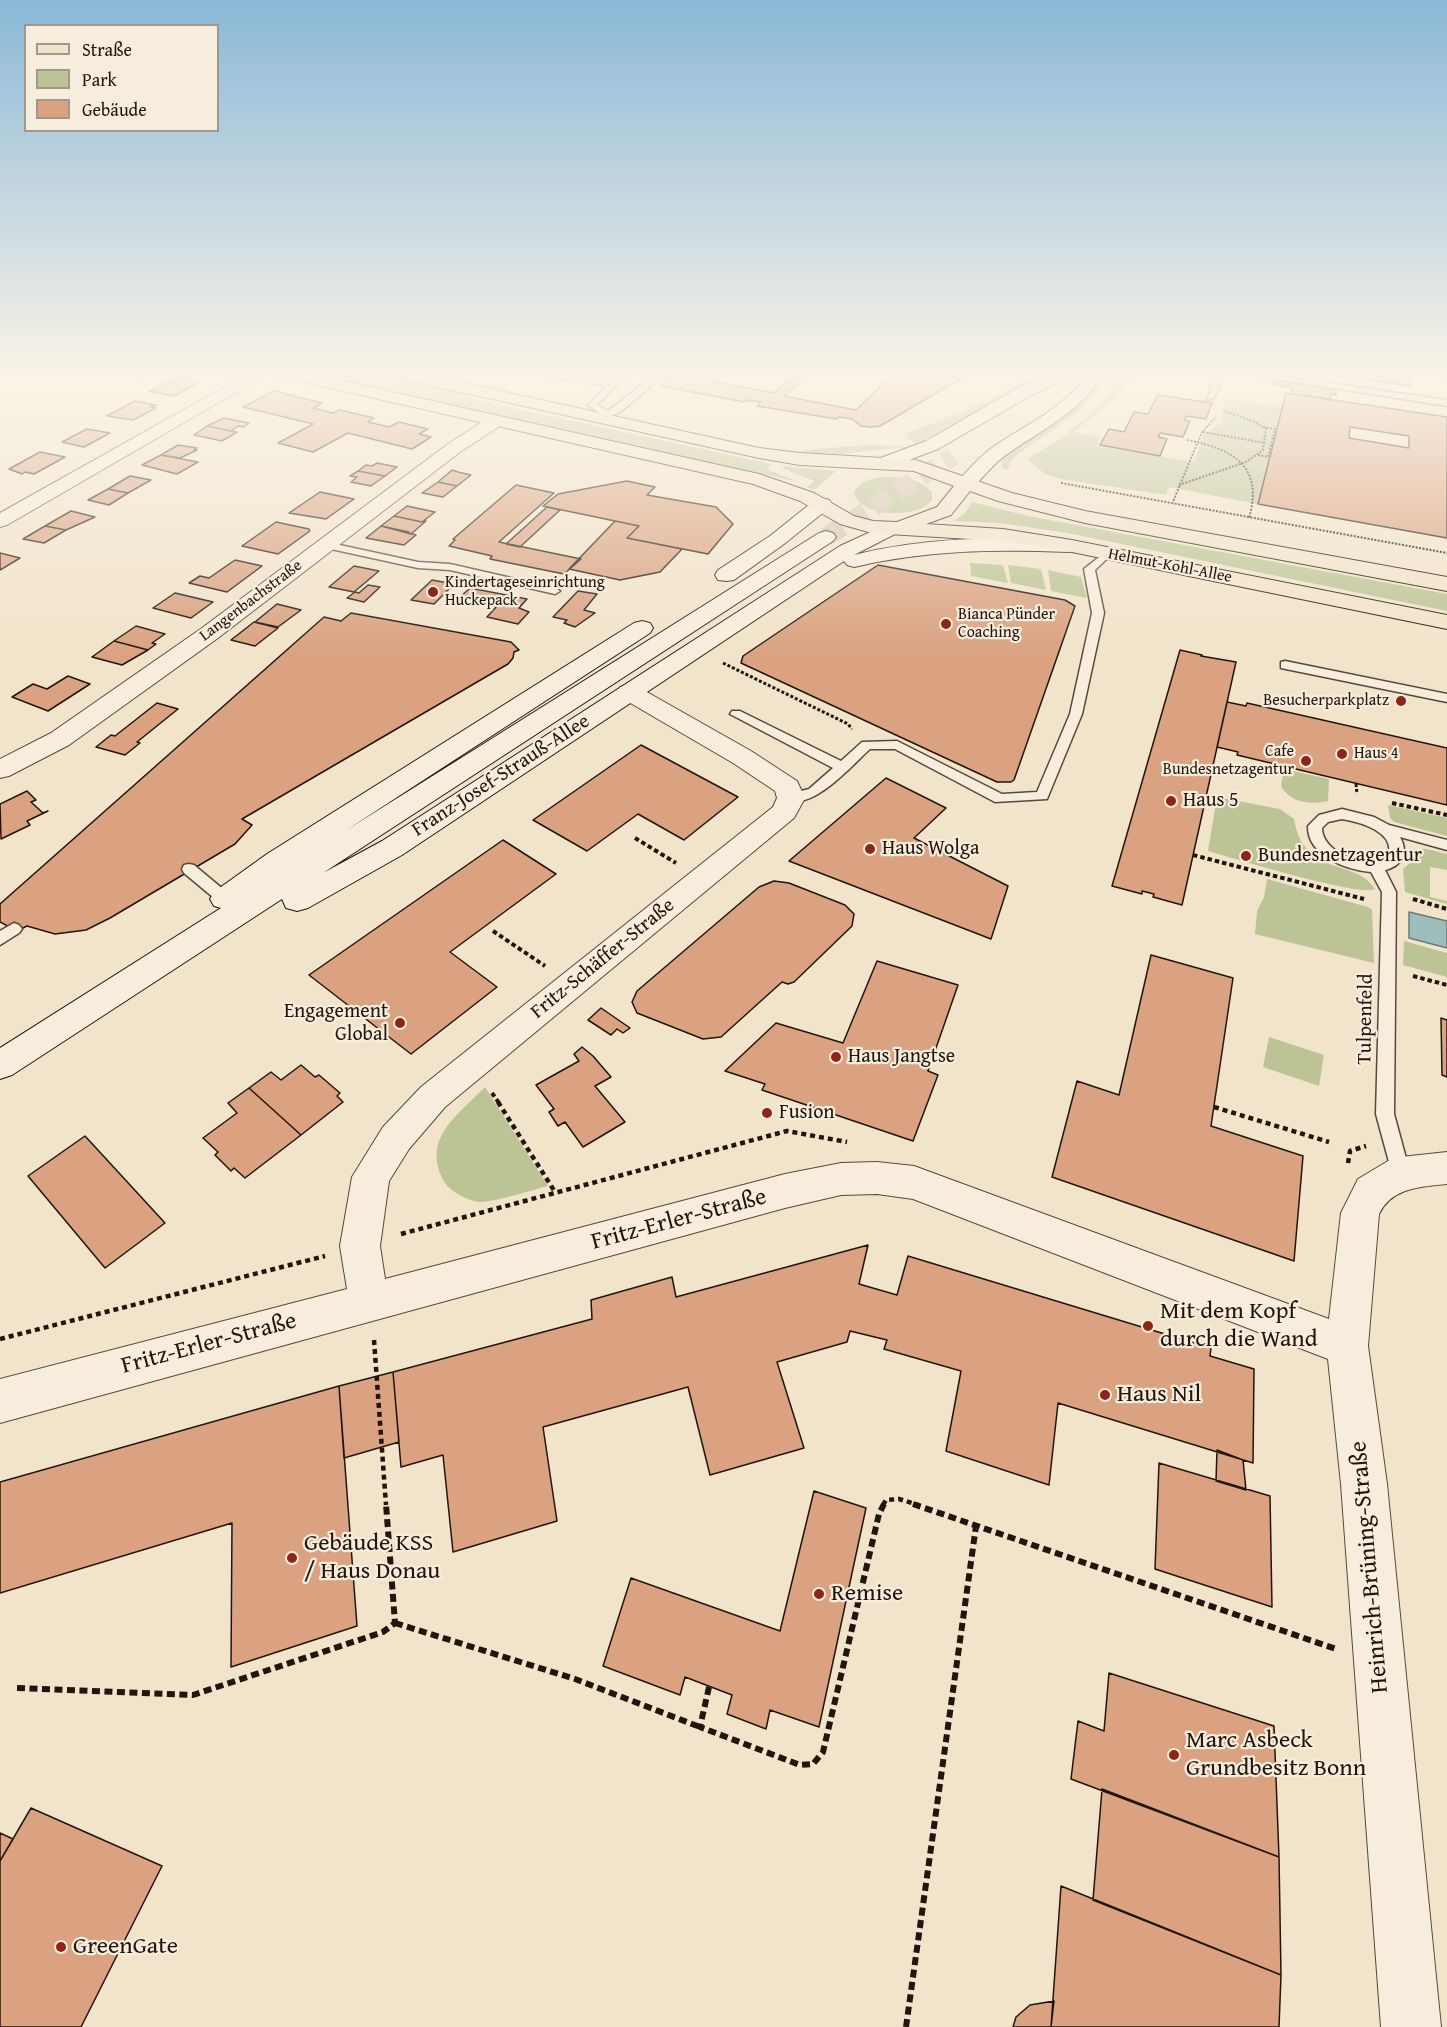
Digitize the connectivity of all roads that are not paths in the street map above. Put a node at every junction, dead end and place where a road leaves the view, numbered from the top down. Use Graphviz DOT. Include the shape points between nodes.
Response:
graph roads {
  1 [pos="98,466"];
  2 [pos="431,466"];
  3 [pos="697,466"];
  4 [pos="879,466"];
  5 [pos="907,466"];
  6 [pos="984,466"];
  7 [pos="966,484"];
  8 [pos="822,504"];
  9 [pos="0,521"];
  10 [pos="890,529"];
  11 [pos="826,537"];
  12 [pos="326,545"];
  13 [pos="1072,546"];
  14 [pos="1108,553"];
  15 [pos="807,577"];
  16 [pos="713,583"];
  17 [pos="1447,584"];
  18 [pos="555,591"];
  19 [pos="663,615"];
  20 [pos="1447,622"];
  21 [pos="1285,665"];
  22 [pos="629,692"];
  23 [pos="1447,698"];
  24 [pos="736,714"];
  25 [pos="842,767"];
  26 [pos="0,770"];
  27 [pos="791,798"];
  28 [pos="1385,829"];
  29 [pos="1447,844"];
  30 [pos="1377,867"];
  31 [pos="189,869"];
  32 [pos="225,899"];
  33 [pos="14,929"];
  34 [pos="0,939"];
  35 [pos="100,1001"];
  36 [pos="0,1065"];
  37 [pos="1447,1168"];
  38 [pos="1401,1173"];
  39 [pos="369,1301"];
  40 [pos="1347,1346"];
  41 [pos="0,1401"];
  42 [pos="1411,2027"];
  1 -- 9 [label="street"];
  2 -- 12 [label="street, Langenbachstraße"];
  3 -- 8 [label="main road, Helmut-Kohl-Allee" via="784,488"];
  4 -- 8 [label="main road" via="839,483"];
  5 -- 7 [label="main road, Helmut-Kohl-Allee" via="927,468"];
  6 -- 7 [label="street"];
  7 -- 10 [label="main road" via="944,511"];
  7 -- 17 [label="main road, Helmut-Kohl-Allee" via="1085,517"];
  8 -- 10 [label="main road, Helmut-Kohl-Allee" via="857,524"];
  8 -- 16 [label="street"];
  10 -- 13 [label="main road, Helmut-Kohl-Allee" via="993,534"];
  10 -- 15 [label="street, Franz-Josef-Strauß-Allee" via="857,543"];
  11 -- 35 [label="street, Franz-Josef-Strauß-Allee"];
  12 -- 18 [label="lane"];
  12 -- 26 [label="street, Langenbachstraße" via="60,739"];
  13 -- 14 [label="main road, Helmut-Kohl-Allee"];
  13 -- 15 [label="street" via="975,544 912,548 866,557"];
  14 -- 20 [label="main road, Helmut-Kohl-Allee"];
  14 -- 25 [label="lane" via="1089,569 1098,613 1076,714 1042,796 1000,799 897,745 867,745"];
  15 -- 22 [label="street, Franz-Josef-Strauß-Allee"];
  19 -- 32 [label="street, Franz-Josef-Strauß-Allee" via="277,861"];
  21 -- 23 [label="lane"];
  22 -- 27 [label="street" via="742,757 787,787"];
  22 -- 35 [label="street, Franz-Josef-Strauß-Allee" via="392,848"];
  24 -- 25 [label="lane"];
  25 -- 27 [label="lane" via="814,792"];
  27 -- 39 [label="street, Fritz-Schäffer-Straße" via="776,819 433,1097 396,1138 371,1177 360,1246"];
  28 -- 29 [label="lane"];
  28 -- 30 [label="lane" via="1398,845 1398,853 1394,860"];
  28 -- 30 [label="lane" via="1366,819 1342,814 1321,819 1314,833 1317,841 1335,857"];
  30 -- 38 [label="lane, Tulpenfeld" via="1389,899 1385,1114"];
  31 -- 32 [label="lane"];
  32 -- 35 [label="street, Franz-Josef-Strauß-Allee"];
  33 -- 34 [label="lane"];
  35 -- 36 [label="street, Franz-Josef-Strauß-Allee"];
  37 -- 38 [label="street, Heinrich-Brüning-Straße"];
  38 -- 40 [label="street, Heinrich-Brüning-Straße" via="1371,1191 1360,1213"];
  39 -- 40 [label="street, Fritz-Erler-Straße" via="785,1191 841,1179 877,1178 914,1182"];
  39 -- 41 [label="street, Fritz-Erler-Straße"];
  40 -- 42 [label="street, Heinrich-Brüning-Straße" via="1364,1484"];
}
